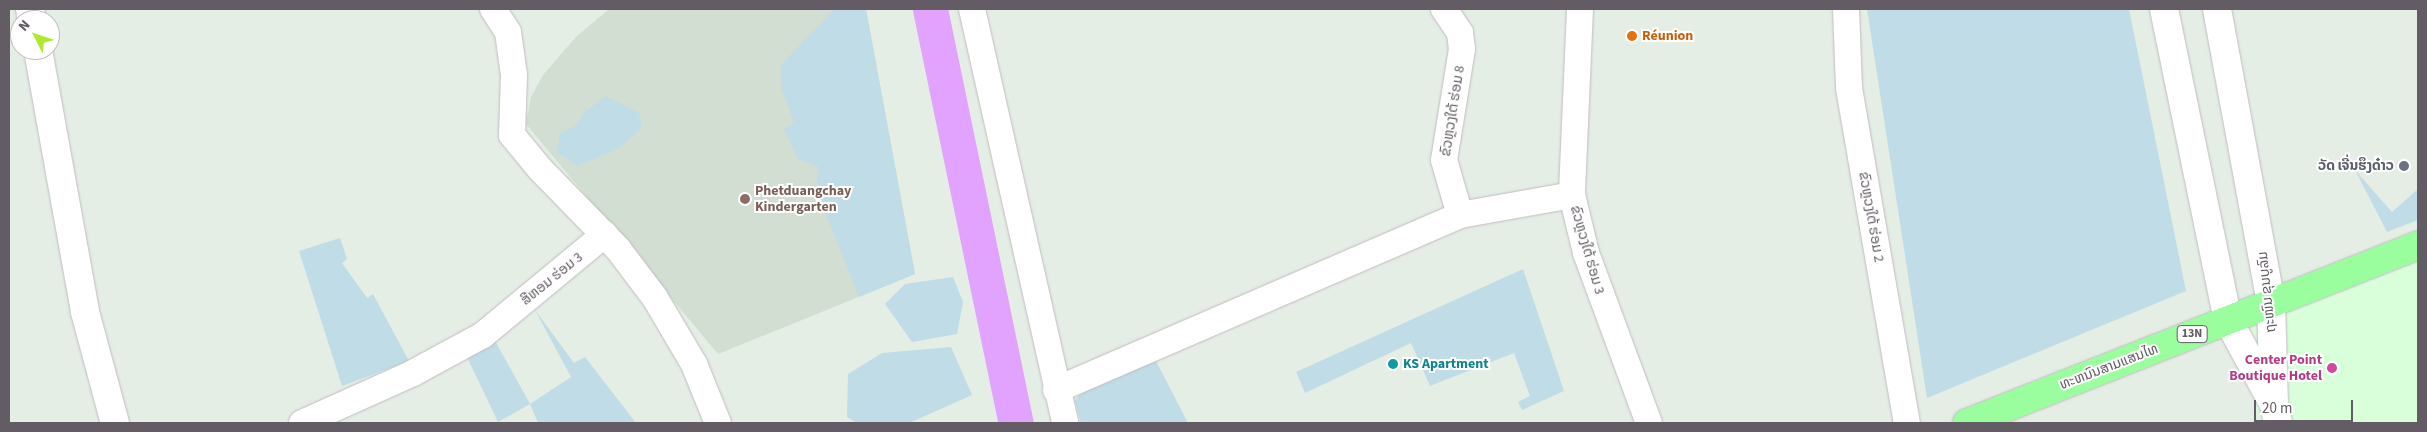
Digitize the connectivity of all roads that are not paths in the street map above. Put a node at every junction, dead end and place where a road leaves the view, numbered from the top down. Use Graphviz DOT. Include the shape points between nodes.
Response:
graph roads {
  1 [pos="493,9"];
  2 [pos="972,9"];
  3 [pos="1444,9"];
  4 [pos="1580,9"];
  5 [pos="1846,9"];
  6 [pos="2164,9"];
  7 [pos="2217,9"];
  8 [pos="40,60"];
  9 [pos="1572,195"];
  10 [pos="1460,215"];
  11 [pos="605,234"];
  12 [pos="2418,245"];
  13 [pos="2272,303"];
  14 [pos="2228,320"];
  15 [pos="1056,390"];
  16 [pos="2276,414"];
  17 [pos="115,423"];
  18 [pos="302,423"];
  19 [pos="718,423"];
  20 [pos="1065,423"];
  21 [pos="1649,423"];
  22 [pos="1907,423"];
  23 [pos="1967,423"];
  1 -- 11 [label="street" via="508,32 514,76 512,134 540,169"];
  2 -- 15 [label="street"];
  3 -- 10 [label="street, ຂົວຫຼວງໃຕ້ ຮ່ອມ 8" via="1460,33 1462,49 1444,160"];
  4 -- 9 [label="street, ຂົວຫຼວງໃຕ້ ຮ່ອມ 3"];
  5 -- 22 [label="street, ຂົວຫຼວງໃຕ້ ຮ່ອມ 2" via="1849,88"];
  6 -- 14 [label="street, ຖະໜົນ ຂຸນບູລົມ"];
  7 -- 13 [label="street, ຖະໜົນ ຂຸນບູລົມ"];
  8 -- 17 [label="street" via="85,312"];
  9 -- 10 [label="street"];
  9 -- 21 [label="street, ຂົວຫຼວງໃຕ້ ຮ່ອມ 3" via="1586,253"];
  10 -- 15 [label="street"];
  11 -- 18 [label="street, ສີຫອມ ຮ່ອມ 3" via="483,334 413,373"];
  11 -- 19 [label="street" via="655,298 694,364"];
  12 -- 13 [label="highway, ທະຫນົນສາມແສນໄທ / 13N"];
  13 -- 14 [label="highway, ທະຫນົນສາມແສນໄທ / 13N"];
  13 -- 16 [label="street, ຖະໜົນ ຂຸນບູລົມ"];
  14 -- 16 [label="street, ຖະໜົນ ຂຸນບູລົມ"];
  14 -- 23 [label="highway, ທະຫນົນສາມແສນໄທ / 13N"];
  15 -- 20 [label="street"];
}
